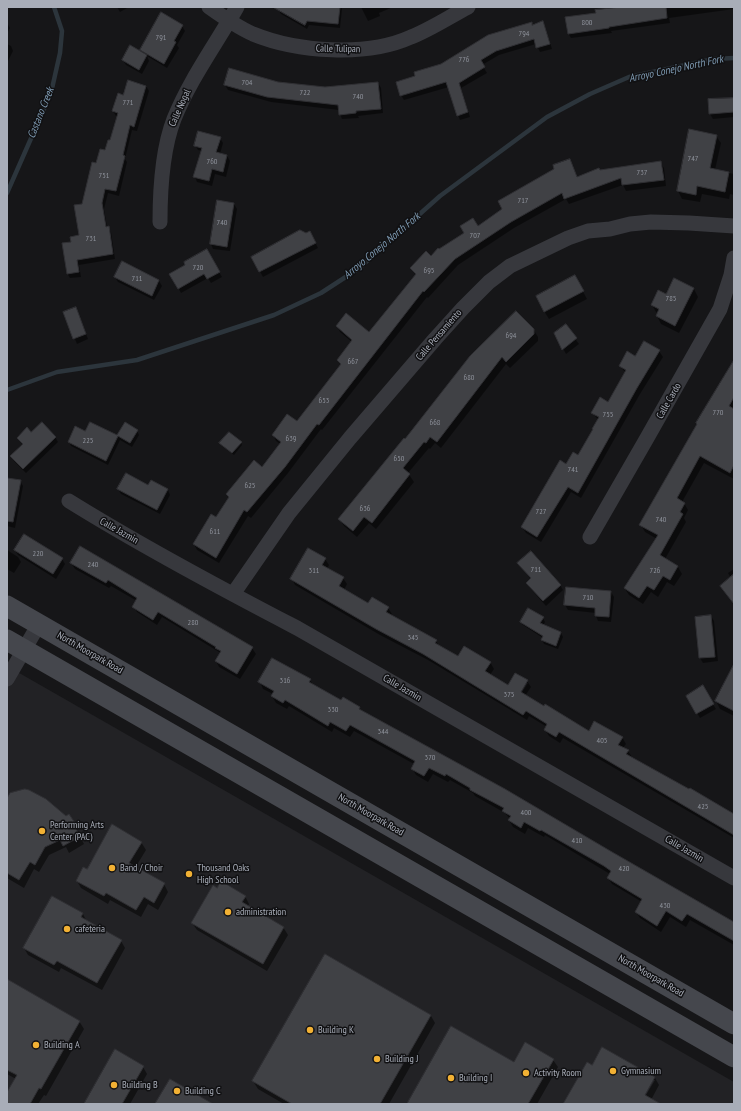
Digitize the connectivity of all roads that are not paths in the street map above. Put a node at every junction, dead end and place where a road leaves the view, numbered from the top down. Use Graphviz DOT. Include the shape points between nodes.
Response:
graph roads {
  1 [pos="209,7"];
  2 [pos="237,7"];
  3 [pos="468,7"];
  4 [pos="229,21"];
  5 [pos="160,222"];
  6 [pos="734,226"];
  7 [pos="734,258"];
  8 [pos="69,501"];
  9 [pos="590,537"];
  10 [pos="233,594"];
  11 [pos="8,610"];
  12 [pos="39,624"];
  13 [pos="16,645"];
  14 [pos="7,679"];
  15 [pos="734,878"];
  16 [pos="734,1024"];
  17 [pos="734,1058"];
  1 -- 4 [label="street, Calle Tulipan"];
  2 -- 4 [label="street, Calle Nogal"];
  3 -- 4 [label="street, Calle Tulipan" via="410,38 365,49 299,47 253,34"];
  4 -- 5 [label="street, Calle Nogal" via="193,80 174,119 162,174"];
  6 -- 10 [label="street, Calle Pensamiento" via="652,222 588,231 510,266 489,282 434,339 350,438 289,513"];
  7 -- 9 [label="street, Calle Cardo" via="720,308"];
  8 -- 10 [label="street, Calle Jazmin"];
  10 -- 15 [label="street, Calle Jazmin"];
  11 -- 12 [label="main road, North Moorpark Road"];
  12 -- 13 [label="street"];
  12 -- 16 [label="main road, North Moorpark Road"];
  13 -- 14 [label="street"];
  13 -- 17 [label="main road"];
}
